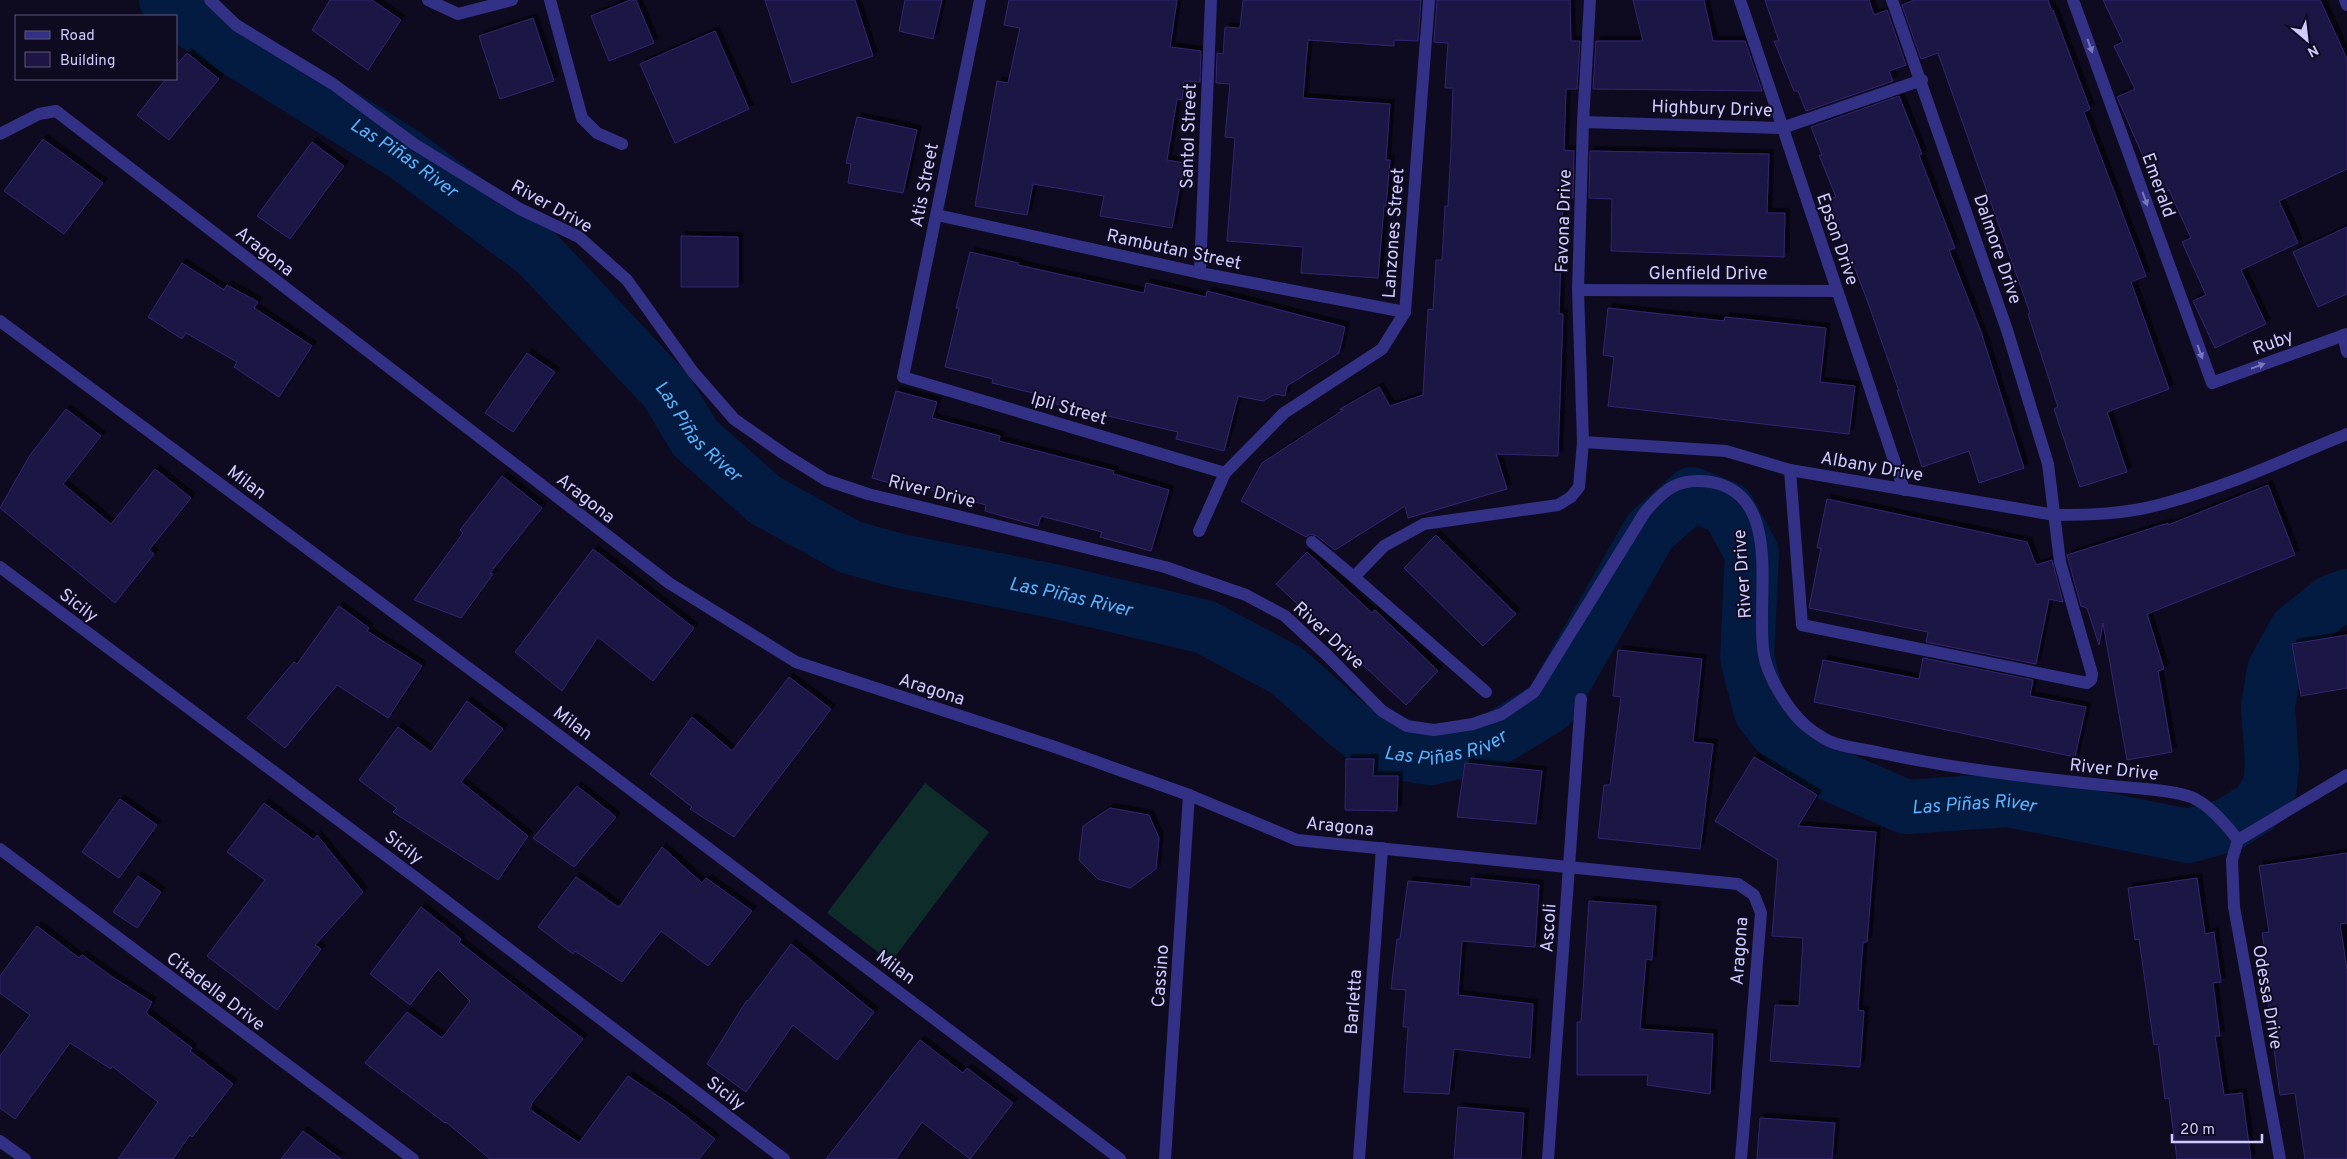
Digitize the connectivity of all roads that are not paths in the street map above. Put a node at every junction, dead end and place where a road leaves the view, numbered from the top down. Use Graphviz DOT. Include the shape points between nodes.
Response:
graph roads {
  1 [pos="210,0"];
  2 [pos="428,0"];
  3 [pos="512,0"];
  4 [pos="550,0"];
  5 [pos="980,0"];
  6 [pos="1211,0"];
  7 [pos="1429,0"];
  8 [pos="1590,0"];
  9 [pos="1740,0"];
  10 [pos="1892,0"];
  11 [pos="2073,0"];
  12 [pos="2345,0"];
  13 [pos="2347,5"];
  14 [pos="1922,80"];
  15 [pos="1583,122"];
  16 [pos="1782,128"];
  17 [pos="0,134"];
  18 [pos="622,144"];
  19 [pos="936,215"];
  20 [pos="1200,273"];
  21 [pos="1578,290"];
  22 [pos="1837,291"];
  23 [pos="1405,312"];
  24 [pos="0,321"];
  25 [pos="2345,335"];
  26 [pos="2347,352"];
  27 [pos="903,377"];
  28 [pos="2212,383"];
  29 [pos="2347,434"];
  30 [pos="1583,442"];
  31 [pos="1790,470"];
  32 [pos="1225,472"];
  33 [pos="1904,490"];
  34 [pos="2055,515"];
  35 [pos="1199,530"];
  36 [pos="1312,542"];
  37 [pos="0,567"];
  38 [pos="1354,577"];
  39 [pos="1486,692"];
  40 [pos="1581,699"];
  41 [pos="2347,775"];
  42 [pos="1189,795"];
  43 [pos="2238,840"];
  44 [pos="1382,848"];
  45 [pos="0,849"];
  46 [pos="1570,868"];
  47 [pos="0,1141"];
  48 [pos="25,1159"];
  49 [pos="413,1159"];
  50 [pos="784,1159"];
  51 [pos="1120,1159"];
  52 [pos="1166,1159"];
  53 [pos="1359,1159"];
  54 [pos="1548,1159"];
  55 [pos="1741,1159"];
  56 [pos="2280,1159"];
  1 -- 43 [label="street, River Drive" via="236,25 333,84 414,144 520,209 579,237 627,280 693,372 734,419 826,480 868,494 1165,568 1246,594 1286,616 1382,711 1407,726 1434,730 1473,724 1502,714 1534,692 1644,512 1664,490 1693,479 1719,484 1739,495 1758,521 1764,654 1770,674 1804,724 1829,741 1905,758 2166,792 2197,799"];
  2 -- 3 [label="street" via="458,14"];
  4 -- 18 [label="street" via="582,118 597,133"];
  5 -- 19 [label="street, Atis Street"];
  6 -- 20 [label="street, Santol Street"];
  7 -- 23 [label="street, Lanzones Street"];
  8 -- 15 [label="street, Favona Drive"];
  9 -- 16 [label="street, Epson Drive"];
  10 -- 14 [label="street, Dalmore Drive"];
  11 -- 28 [label="street, Emerald, one-way"];
  12 -- 13 [label="street"];
  14 -- 16 [label="street, Highbury Drive"];
  14 -- 34 [label="street, Dalmore Drive" via="2010,339 2048,464"];
  15 -- 16 [label="street, Highbury Drive"];
  15 -- 21 [label="street, Favona Drive"];
  16 -- 22 [label="street, Epson Drive"];
  17 -- 42 [label="street, Aragona" via="39,114 56,111 668,583 796,662 1055,747"];
  19 -- 20 [label="street, Rambutan Street"];
  19 -- 27 [label="street, Atis Street"];
  20 -- 23 [label="street, Rambutan Street"];
  21 -- 22 [label="street, Glenfield Drive"];
  21 -- 30 [label="street, Favona Drive"];
  22 -- 33 [label="street, Epson Drive"];
  23 -- 32 [label="street, Lanzones Street" via="1382,349 1284,413"];
  24 -- 51 [label="street, Milan" via="532,715"];
  25 -- 26 [label="street"];
  28 -- 25 [label="street, Ruby, one-way"];
  27 -- 32 [label="street, Ipil Street"];
  29 -- 34 [label="street, Albany Drive" via="2201,493 2156,506 2090,515"];
  30 -- 31 [label="street, Albany Drive" via="1726,450"];
  30 -- 38 [label="street, Favona Drive" via="1579,487 1558,505 1424,524 1384,546"];
  31 -- 33 [label="street, Albany Drive"];
  31 -- 34 [label="street, Dalmore Drive" via="1802,625 2087,683 2092,674 2060,562"];
  32 -- 35 [label="street, Lanzones Street"];
  33 -- 34 [label="street, Albany Drive"];
  36 -- 38 [label="street"];
  37 -- 50 [label="street, Sicily"];
  38 -- 39 [label="street"];
  40 -- 46 [label="street, Ascoli"];
  41 -- 43 [label="street"];
  42 -- 44 [label="street, Aragona" via="1297,840"];
  42 -- 52 [label="street, Cassino"];
  43 -- 56 [label="street, Odessa Drive" via="2232,860 2234,907"];
  44 -- 46 [label="street, Aragona"];
  44 -- 53 [label="street, Barletta"];
  45 -- 49 [label="street, Citadella Drive"];
  46 -- 54 [label="street, Ascoli"];
  46 -- 55 [label="street, Aragona" via="1738,884 1754,895 1761,914"];
  47 -- 48 [label="street"];
}
